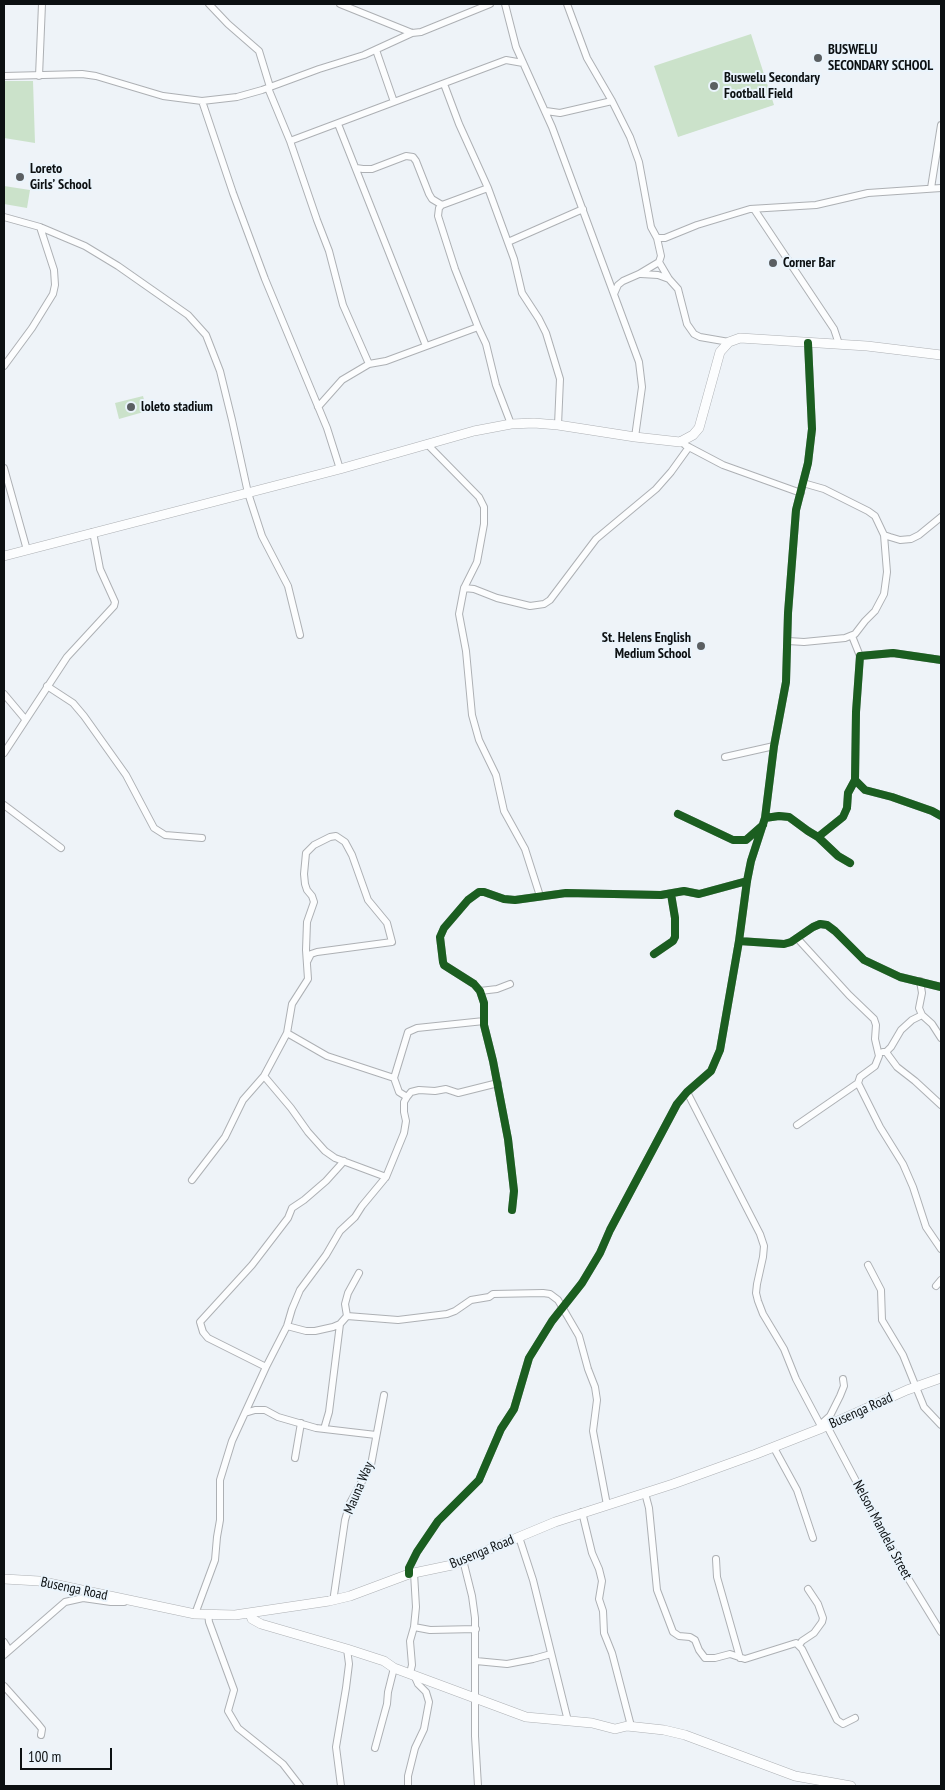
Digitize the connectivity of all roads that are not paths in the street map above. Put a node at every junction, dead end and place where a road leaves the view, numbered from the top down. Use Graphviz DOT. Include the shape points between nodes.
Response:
graph roads {
  1 [pos="42,4"];
  2 [pos="209,4"];
  3 [pos="340,4"];
  4 [pos="490,4"];
  5 [pos="505,4"];
  6 [pos="567,4"];
  7 [pos="412,33"];
  8 [pos="516,47"];
  9 [pos="376,50"];
  10 [pos="506,60"];
  11 [pos="523,63"];
  12 [pos="4,76"];
  13 [pos="40,76"];
  14 [pos="444,84"];
  15 [pos="269,88"];
  16 [pos="202,101"];
  17 [pos="612,101"];
  18 [pos="394,102"];
  19 [pos="546,111"];
  20 [pos="338,124"];
  21 [pos="941,125"];
  22 [pos="290,141"];
  23 [pos="356,168"];
  24 [pos="488,188"];
  25 [pos="931,188"];
  26 [pos="941,188"];
  27 [pos="442,205"];
  28 [pos="583,209"];
  29 [pos="754,209"];
  30 [pos="4,217"];
  31 [pos="40,227"];
  32 [pos="657,238"];
  33 [pos="508,242"];
  34 [pos="659,262"];
  35 [pos="607,274"];
  36 [pos="639,274"];
  37 [pos="669,279"];
  38 [pos="622,281"];
  39 [pos="614,294"];
  40 [pos="478,327"];
  41 [pos="729,342"];
  42 [pos="808,343"];
  43 [pos="839,344"];
  44 [pos="426,346"];
  45 [pos="941,355"];
  46 [pos="369,364"];
  47 [pos="4,366"];
  48 [pos="318,408"];
  49 [pos="511,424"];
  50 [pos="558,425"];
  51 [pos="634,437"];
  52 [pos="680,442"];
  53 [pos="426,444"];
  54 [pos="689,447"];
  55 [pos="4,468"];
  56 [pos="340,469"];
  57 [pos="803,483"];
  58 [pos="248,493"];
  59 [pos="801,493"];
  60 [pos="941,517"];
  61 [pos="93,532"];
  62 [pos="884,534"];
  63 [pos="27,550"];
  64 [pos="4,556"];
  65 [pos="464,588"];
  66 [pos="300,635"];
  67 [pos="852,636"];
  68 [pos="788,641"];
  69 [pos="860,656"];
  70 [pos="941,660"];
  71 [pos="47,686"];
  72 [pos="4,694"];
  73 [pos="25,719"];
  74 [pos="774,746"];
  75 [pos="4,753"];
  76 [pos="725,757"];
  77 [pos="855,780"];
  78 [pos="4,806"];
  79 [pos="678,814"];
  80 [pos="941,816"];
  81 [pos="764,822"];
  82 [pos="818,837"];
  83 [pos="202,838"];
  84 [pos="61,848"];
  85 [pos="850,863"];
  86 [pos="747,881"];
  87 [pos="671,894"];
  88 [pos="540,896"];
  89 [pos="797,938"];
  90 [pos="739,941"];
  91 [pos="654,954"];
  92 [pos="307,962"];
  93 [pos="920,980"];
  94 [pos="510,984"];
  95 [pos="941,987"];
  96 [pos="480,991"];
  97 [pos="922,1015"];
  98 [pos="484,1021"];
  99 [pos="287,1033"];
  100 [pos="941,1038"];
  101 [pos="878,1050"];
  102 [pos="886,1052"];
  103 [pos="264,1076"];
  104 [pos="394,1078"];
  105 [pos="498,1083"];
  106 [pos="858,1083"];
  107 [pos="687,1092"];
  108 [pos="407,1096"];
  109 [pos="941,1106"];
  110 [pos="797,1125"];
  111 [pos="344,1161"];
  112 [pos="386,1177"];
  113 [pos="192,1180"];
  114 [pos="512,1210"];
  115 [pos="941,1249"];
  116 [pos="868,1265"];
  117 [pos="359,1273"];
  118 [pos="941,1280"];
  119 [pos="936,1286"];
  120 [pos="561,1307"];
  121 [pos="347,1316"];
  122 [pos="340,1324"];
  123 [pos="287,1326"];
  124 [pos="266,1367"];
  125 [pos="941,1378"];
  126 [pos="844,1379"];
  127 [pos="916,1387"];
  128 [pos="384,1395"];
  129 [pos="245,1413"];
  130 [pos="301,1423"];
  131 [pos="941,1425"];
  132 [pos="823,1426"];
  133 [pos="324,1429"];
  134 [pos="376,1435"];
  135 [pos="774,1448"];
  136 [pos="295,1458"];
  137 [pos="646,1493"];
  138 [pos="607,1505"];
  139 [pos="582,1512"];
  140 [pos="519,1537"];
  141 [pos="812,1538"];
  142 [pos="463,1560"];
  143 [pos="716,1560"];
  144 [pos="412,1574"];
  145 [pos="4,1579"];
  146 [pos="808,1589"];
  147 [pos="335,1599"];
  148 [pos="129,1601"];
  149 [pos="250,1613"];
  150 [pos="194,1614"];
  151 [pos="208,1614"];
  152 [pos="414,1627"];
  153 [pos="476,1629"];
  154 [pos="941,1632"];
  155 [pos="4,1642"];
  156 [pos="799,1645"];
  157 [pos="347,1649"];
  158 [pos="6,1653"];
  159 [pos="551,1654"];
  160 [pos="740,1658"];
  161 [pos="476,1661"];
  162 [pos="394,1668"];
  163 [pos="412,1674"];
  164 [pos="4,1686"];
  165 [pos="474,1697"];
  166 [pos="855,1718"];
  167 [pos="568,1721"];
  168 [pos="631,1726"];
  169 [pos="41,1735"];
  170 [pos="375,1748"];
  171 [pos="300,1786"];
  172 [pos="341,1786"];
  173 [pos="408,1786"];
  174 [pos="478,1786"];
  175 [pos="851,1786"];
  1 -- 13 [label="street"];
  2 -- 15 [label="street" via="259,51"];
  3 -- 7 [label="street"];
  4 -- 7 [label="street"];
  5 -- 8 [label="street"];
  6 -- 17 [label="street" via="587,58"];
  7 -- 9 [label="street"];
  8 -- 10 [label="street"];
  8 -- 11 [label="street"];
  9 -- 15 [label="street"];
  9 -- 18 [label="street"];
  10 -- 11 [label="street"];
  10 -- 14 [label="street"];
  11 -- 19 [label="street"];
  12 -- 13 [label="street"];
  13 -- 16 [label="street" via="96,76 163,96"];
  14 -- 18 [label="street"];
  14 -- 24 [label="street"];
  15 -- 16 [label="street" via="237,97"];
  15 -- 22 [label="street"];
  16 -- 48 [label="street" via="265,279"];
  17 -- 19 [label="street" via="560,112"];
  17 -- 32 [label="street" via="639,162 648,216"];
  18 -- 20 [label="street"];
  19 -- 28 [label="street"];
  20 -- 22 [label="street"];
  20 -- 23 [label="street"];
  21 -- 25 [label="street"];
  22 -- 46 [label="street" via="329,250 343,305"];
  23 -- 27 [label="street" via="372,169 410,156 416,161 430,194"];
  23 -- 44 [label="street"];
  24 -- 27 [label="street"];
  24 -- 33 [label="street"];
  25 -- 26 [label="street"];
  25 -- 29 [label="street" via="868,193 816,205"];
  27 -- 40 [label="street" via="438,212 439,222"];
  28 -- 33 [label="street"];
  28 -- 35 [label="street"];
  29 -- 32 [label="street"];
  29 -- 43 [label="street" via="834,329"];
  30 -- 31 [label="street"];
  31 -- 47 [label="street" via="54,270 53,294"];
  31 -- 58 [label="street" via="85,246 118,266 188,316 206,335 220,371"];
  32 -- 34 [label="street" via="661,249"];
  33 -- 50 [label="street" via="522,293 542,326 560,379"];
  34 -- 36 [label="street"];
  34 -- 37 [label="street"];
  35 -- 38 [label="street"];
  35 -- 39 [label="street"];
  36 -- 37 [label="street"];
  36 -- 38 [label="street"];
  37 -- 41 [label="street" via="678,289 687,324 694,334"];
  38 -- 39 [label="street"];
  39 -- 51 [label="street" via="642,377"];
  40 -- 44 [label="street"];
  40 -- 49 [label="street"];
  41 -- 42 [label="street" via="740,338"];
  41 -- 52 [label="street" via="720,352 699,428"];
  42 -- 43 [label="street"];
  42 -- 57 [label="street" via="812,429"];
  43 -- 45 [label="street"];
  44 -- 46 [label="street"];
  46 -- 48 [label="street" via="342,380"];
  48 -- 56 [label="street"];
  49 -- 50 [label="street"];
  49 -- 53 [label="street"];
  50 -- 51 [label="street"];
  51 -- 52 [label="street"];
  52 -- 54 [label="street"];
  53 -- 56 [label="street"];
  53 -- 65 [label="street" via="479,497 484,508 476,562"];
  54 -- 59 [label="street" via="722,465"];
  54 -- 65 [label="street" via="656,489 596,539 544,604 530,606"];
  55 -- 63 [label="street"];
  56 -- 58 [label="street"];
  57 -- 59 [label="street"];
  57 -- 62 [label="street" via="824,489 868,511 875,516"];
  58 -- 61 [label="street"];
  58 -- 66 [label="street" via="262,536 288,586"];
  59 -- 68 [label="street" via="793,540"];
  60 -- 62 [label="street" via="911,539 900,540"];
  61 -- 63 [label="street"];
  61 -- 71 [label="street" via="100,569 114,606 78,644"];
  62 -- 67 [label="street" via="887,572 884,594 875,611"];
  63 -- 64 [label="street"];
  65 -- 88 [label="street" via="459,614 475,729 496,774 504,811 524,849"];
  67 -- 68 [label="street"];
  67 -- 69 [label="street"];
  68 -- 74 [label="street" via="786,682"];
  69 -- 70 [label="street" via="893,653"];
  69 -- 77 [label="street"];
  71 -- 73 [label="street"];
  71 -- 83 [label="street" via="73,703 84,716 126,775 154,828 165,835"];
  72 -- 73 [label="street"];
  73 -- 75 [label="street"];
  74 -- 76 [label="street"];
  74 -- 81 [label="street"];
  77 -- 80 [label="street" via="865,790"];
  77 -- 82 [label="street" via="848,793 843,817"];
  78 -- 84 [label="street"];
  79 -- 81 [label="street" via="733,840 746,840"];
  81 -- 82 [label="street" via="779,816 789,817"];
  81 -- 86 [label="street"];
  82 -- 85 [label="street"];
  86 -- 87 [label="street" via="700,894 684,891"];
  86 -- 90 [label="street"];
  87 -- 88 [label="street"];
  87 -- 91 [label="street" via="675,937"];
  88 -- 96 [label="street" via="504,900 479,892 440,932 444,965"];
  89 -- 90 [label="street" via="777,945"];
  89 -- 93 [label="street" via="813,927 827,925 864,960 900,977"];
  89 -- 101 [label="street" via="874,1019"];
  90 -- 107 [label="street" via="718,1055 711,1071"];
  92 -- 92 [label="street" via="311,954 317,952 392,942 387,923 368,900 352,855 345,842 336,836 314,845 306,853 305,884 314,902 306,922"];
  92 -- 99 [label="street" via="308,979 292,1004"];
  93 -- 95 [label="street"];
  93 -- 97 [label="street" via="919,1008"];
  94 -- 96 [label="street"];
  96 -- 98 [label="street"];
  97 -- 100 [label="street"];
  97 -- 102 [label="street" via="901,1030"];
  98 -- 104 [label="street" via="408,1032"];
  98 -- 105 [label="street"];
  99 -- 103 [label="street"];
  99 -- 104 [label="street" via="327,1056"];
  101 -- 102 [label="street"];
  101 -- 106 [label="street" via="875,1066 860,1077"];
  102 -- 109 [label="street" via="897,1067"];
  103 -- 111 [label="street" via="319,1146"];
  103 -- 113 [label="street" via="244,1100 225,1137"];
  104 -- 108 [label="street" via="399,1092"];
  105 -- 108 [label="street" via="458,1093 418,1090"];
  105 -- 114 [label="street" via="512,1174"];
  106 -- 110 [label="street"];
  106 -- 115 [label="street" via="903,1164 926,1227"];
  107 -- 120 [label="street" via="600,1253 582,1283"];
  107 -- 132 [label="street, Nelson Mandela Street" via="760,1234 764,1246 756,1292 758,1301 804,1395"];
  108 -- 112 [label="street" via="404,1102 404,1133"];
  111 -- 112 [label="street"];
  111 -- 124 [label="street" via="326,1181 292,1208 248,1271 201,1318 202,1332 208,1338"];
  112 -- 123 [label="street" via="340,1231 300,1290"];
  116 -- 127 [label="street" via="881,1290 882,1320 903,1355"];
  117 -- 121 [label="street" via="348,1293"];
  118 -- 119 [label="street"];
  120 -- 121 [label="street" via="550,1294 501,1293 471,1300 447,1314 398,1320"];
  120 -- 138 [label="street" via="579,1336 597,1395 593,1431"];
  120 -- 144 [label="street" via="529,1358 514,1410 501,1429 479,1480 438,1522 409,1568"];
  121 -- 122 [label="street"];
  122 -- 123 [label="street" via="315,1331"];
  122 -- 133 [label="street"];
  123 -- 124 [label="street"];
  124 -- 129 [label="street"];
  125 -- 127 [label="street, Busenga Road"];
  126 -- 132 [label="street" via="840,1396"];
  127 -- 131 [label="street" via="924,1407"];
  127 -- 132 [label="street, Busenga Road"];
  128 -- 134 [label="street, Mauna Way"];
  129 -- 130 [label="street" via="266,1410"];
  129 -- 150 [label="street" via="232,1440 220,1480 217,1551 212,1572"];
  130 -- 133 [label="street"];
  130 -- 136 [label="street"];
  132 -- 135 [label="street, Busenga Road"];
  132 -- 154 [label="street, Nelson Mandela Street"];
  133 -- 134 [label="street"];
  134 -- 147 [label="street, Mauna Way" via="371,1465 350,1503 345,1520"];
  135 -- 137 [label="street, Busenga Road"];
  135 -- 141 [label="street" via="797,1490"];
  137 -- 138 [label="street, Busenga Road"];
  137 -- 160 [label="street" via="657,1590 673,1632 695,1640 705,1658 726,1654"];
  138 -- 139 [label="street, Busenga Road"];
  139 -- 140 [label="street, Busenga Road"];
  139 -- 168 [label="street" via="602,1581 599,1599 604,1611 604,1632"];
  140 -- 142 [label="street, Busenga Road"];
  140 -- 159 [label="street"];
  142 -- 144 [label="street, Busenga Road"];
  142 -- 153 [label="street"];
  143 -- 160 [label="street" via="717,1577"];
  144 -- 147 [label="street, Busenga Road"];
  144 -- 152 [label="street" via="416,1598"];
  145 -- 148 [label="street, Busenga Road" via="39,1581"];
  146 -- 156 [label="street" via="823,1618 814,1633"];
  147 -- 149 [label="street, Busenga Road"];
  148 -- 150 [label="street, Busenga Road"];
  148 -- 158 [label="street" via="83,1598 65,1602"];
  149 -- 151 [label="street, Busenga Road"];
  149 -- 157 [label="street" via="252,1619 262,1624"];
  150 -- 151 [label="street, Busenga Road"];
  151 -- 171 [label="street" via="234,1690 228,1711 238,1728 283,1764"];
  152 -- 153 [label="street"];
  152 -- 163 [label="street" via="410,1641"];
  153 -- 161 [label="street"];
  155 -- 158 [label="street"];
  156 -- 160 [label="street" via="792,1643"];
  156 -- 166 [label="street" via="837,1720 843,1724"];
  157 -- 162 [label="street" via="384,1661"];
  157 -- 172 [label="street" via="349,1664 336,1747"];
  159 -- 161 [label="street" via="507,1664"];
  159 -- 167 [label="street"];
  161 -- 165 [label="street"];
  162 -- 163 [label="street"];
  162 -- 170 [label="street"];
  163 -- 165 [label="street"];
  163 -- 173 [label="street" via="426,1692 428,1702"];
  164 -- 169 [label="street" via="38,1724"];
  165 -- 167 [label="street" via="526,1717"];
  165 -- 174 [label="street"];
  167 -- 168 [label="street" via="592,1722 615,1729"];
  168 -- 175 [label="street" via="685,1735 795,1776"];
}
